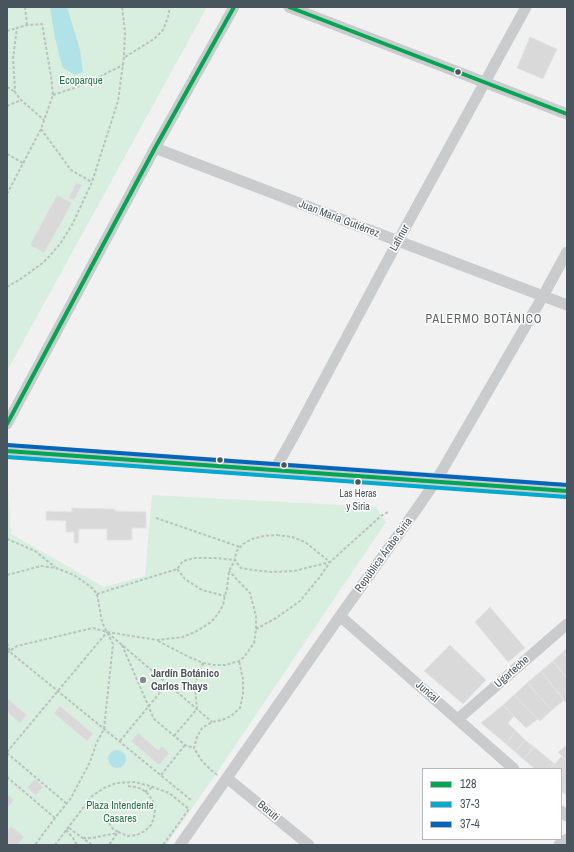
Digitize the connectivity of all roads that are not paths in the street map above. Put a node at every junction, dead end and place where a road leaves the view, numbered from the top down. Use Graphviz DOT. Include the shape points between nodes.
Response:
graph roads {
  1 [pos="234,7"];
  2 [pos="289,7"];
  3 [pos="526,7"];
  4 [pos="485,83"];
  5 [pos="567,114"];
  6 [pos="155,148"];
  7 [pos="398,241"];
  8 [pos="567,252"];
  9 [pos="543,296"];
  10 [pos="567,305"];
  11 [pos="7,424"];
  12 [pos="7,451"];
  13 [pos="275,470"];
  14 [pos="436,481"];
  15 [pos="567,491"];
  16 [pos="340,616"];
  17 [pos="567,624"];
  18 [pos="458,719"];
  19 [pos="513,768"];
  20 [pos="227,778"];
  21 [pos="567,838"];
  22 [pos="180,845"];
  23 [pos="309,845"];
  24 [pos="559,845"];
  1 -- 6 [label="street"];
  2 -- 4 [label="street"];
  3 -- 4 [label="street, Lafinur"];
  4 -- 5 [label="street"];
  4 -- 7 [label="street, Lafinur"];
  6 -- 7 [label="street, Juan María Gutiérrez"];
  6 -- 11 [label="street"];
  7 -- 9 [label="street, Juan María Gutiérrez"];
  7 -- 13 [label="street, Lafinur"];
  8 -- 9 [label="street, República Árabe Siria"];
  9 -- 10 [label="street, Juan María Gutiérrez"];
  9 -- 14 [label="street, República Árabe Siria"];
  12 -- 13 [label="main road"];
  13 -- 14 [label="main road"];
  14 -- 15 [label="main road"];
  14 -- 16 [label="street, República Árabe Siria"];
  16 -- 18 [label="street, Juncal"];
  16 -- 20 [label="street, República Árabe Siria"];
  17 -- 18 [label="street, Ugarteche"];
  18 -- 19 [label="street, Juncal"];
  20 -- 22 [label="street, República Árabe Siria"];
  20 -- 23 [label="street, Beruti"];
  21 -- 24 [label="street"];
}
